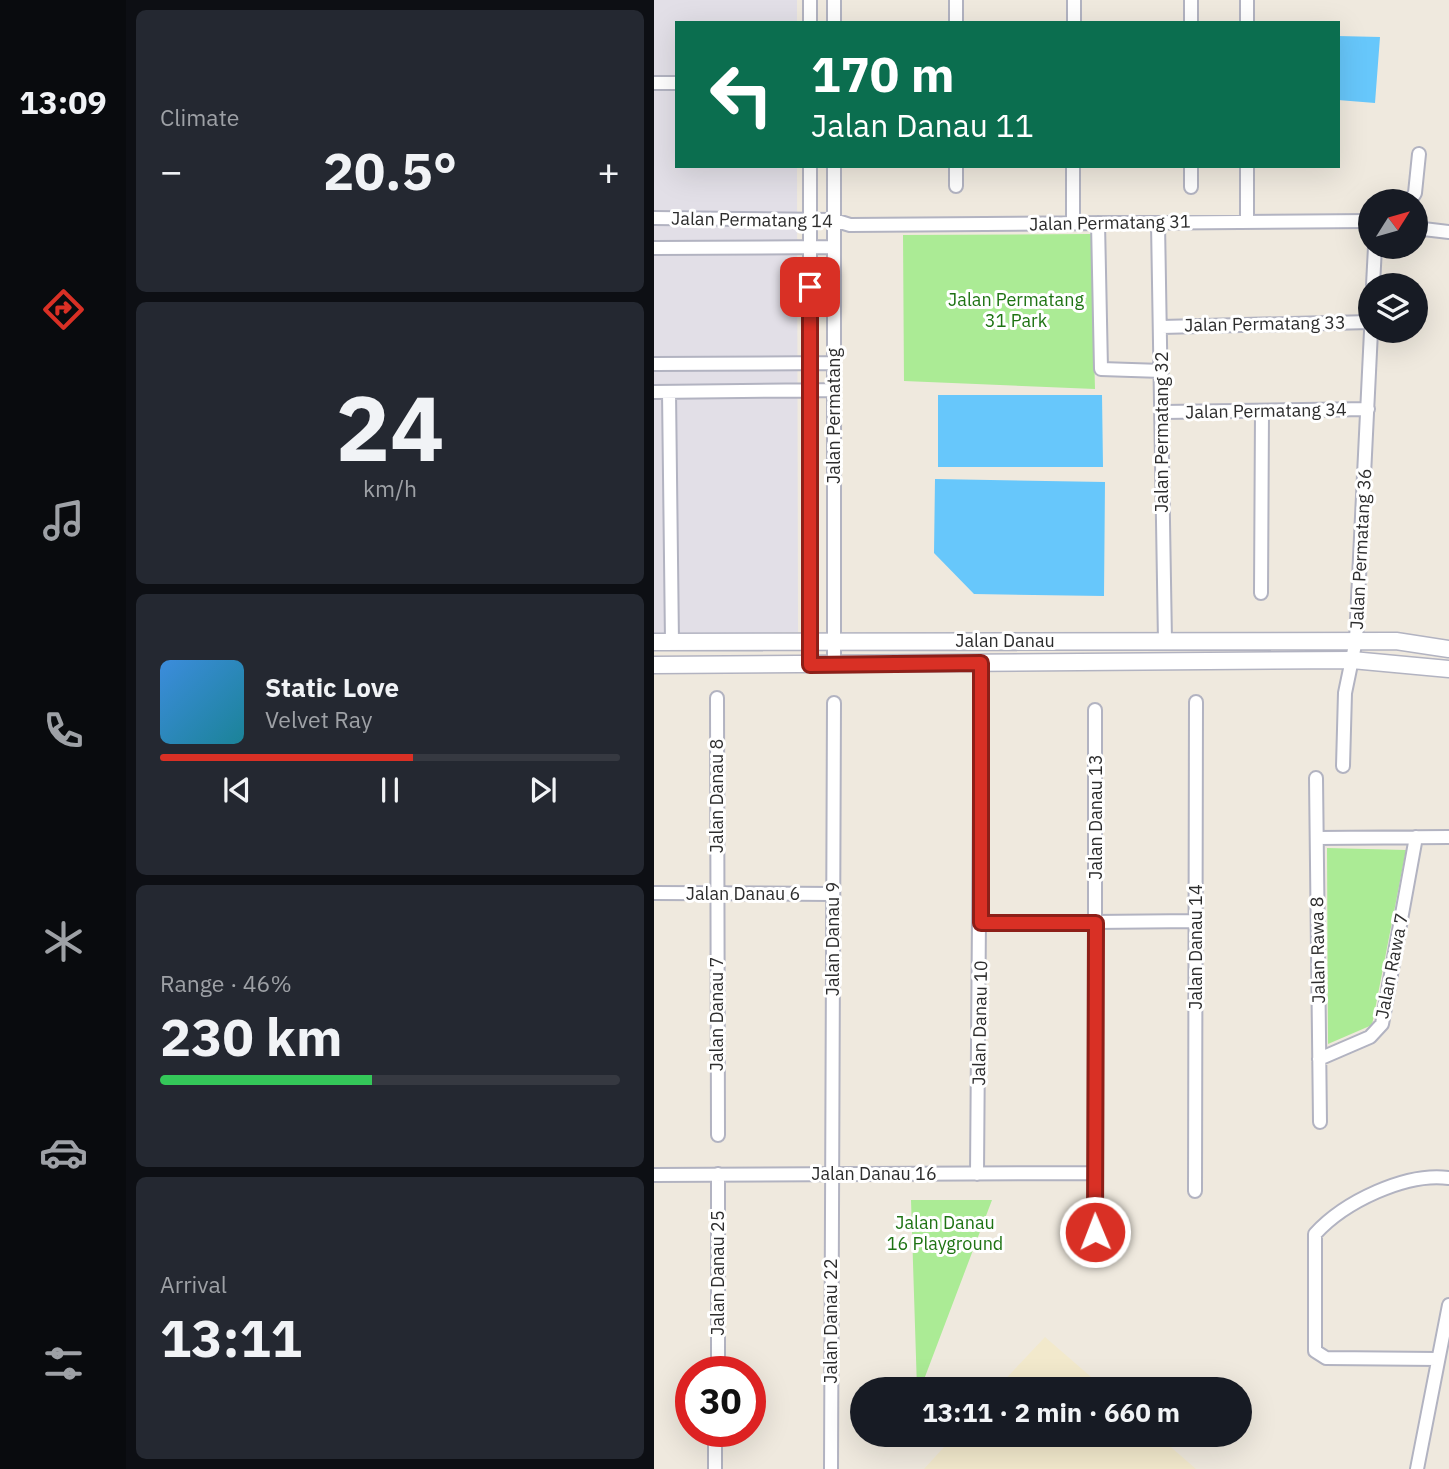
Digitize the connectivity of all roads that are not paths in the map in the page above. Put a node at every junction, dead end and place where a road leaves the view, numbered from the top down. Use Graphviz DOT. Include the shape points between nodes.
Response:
graph roads {
  1 [pos="810,0"];
  2 [pos="834,0"];
  3 [pos="956,0"];
  4 [pos="1074,0"];
  5 [pos="1191,0"];
  6 [pos="1247,0"];
  7 [pos="810,21"];
  8 [pos="834,21"];
  9 [pos="956,21"];
  10 [pos="1074,21"];
  11 [pos="1191,21"];
  12 [pos="1247,21"];
  13 [pos="654,83"];
  14 [pos="675,83"];
  15 [pos="1419,153"];
  16 [pos="810,168"];
  17 [pos="834,168"];
  18 [pos="956,168"];
  19 [pos="1073,168"];
  20 [pos="1191,168"];
  21 [pos="1247,168"];
  22 [pos="956,186"];
  23 [pos="1191,187"];
  24 [pos="1415,189"];
  25 [pos="654,218"];
  26 [pos="834,219"];
  27 [pos="810,220"];
  28 [pos="1358,221"];
  29 [pos="1247,222"];
  30 [pos="1073,223"];
  31 [pos="1098,223"];
  32 [pos="1158,223"];
  33 [pos="850,225"];
  34 [pos="1428,230"];
  35 [pos="1448,232"];
  36 [pos="834,247"];
  37 [pos="654,248"];
  38 [pos="810,248"];
  39 [pos="1358,322"];
  40 [pos="1161,327"];
  41 [pos="1371,343"];
  42 [pos="810,363"];
  43 [pos="834,363"];
  44 [pos="654,364"];
  45 [pos="1162,371"];
  46 [pos="810,390"];
  47 [pos="834,390"];
  48 [pos="669,391"];
  49 [pos="654,392"];
  50 [pos="1368,410"];
  51 [pos="1262,411"];
  52 [pos="1163,412"];
  53 [pos="1261,593"];
  54 [pos="1165,640"];
  55 [pos="1356,640"];
  56 [pos="810,641"];
  57 [pos="834,641"];
  58 [pos="654,642"];
  59 [pos="672,642"];
  60 [pos="1448,649"];
  61 [pos="1352,660"];
  62 [pos="981,663"];
  63 [pos="654,665"];
  64 [pos="810,665"];
  65 [pos="834,665"];
  66 [pos="1448,669"];
  67 [pos="717,698"];
  68 [pos="1196,702"];
  69 [pos="834,703"];
  70 [pos="1095,710"];
  71 [pos="1343,766"];
  72 [pos="1316,778"];
  73 [pos="1317,838"];
  74 [pos="1416,838"];
  75 [pos="1448,838"];
  76 [pos="654,893"];
  77 [pos="717,894"];
  78 [pos="833,894"];
  79 [pos="1196,921"];
  80 [pos="981,923"];
  81 [pos="1096,923"];
  82 [pos="1319,1059"];
  83 [pos="1320,1122"];
  84 [pos="718,1135"];
  85 [pos="1094,1173"];
  86 [pos="718,1174"];
  87 [pos="831,1174"];
  88 [pos="977,1174"];
  89 [pos="654,1175"];
  90 [pos="1448,1178"];
  91 [pos="1195,1191"];
  92 [pos="1095,1232"];
  93 [pos="1448,1305"];
  94 [pos="718,1356"];
  95 [pos="1438,1359"];
  96 [pos="715,1447"];
  97 [pos="715,1469"];
  98 [pos="831,1469"];
  99 [pos="1417,1469"];
  1 -- 7 [label="street"];
  2 -- 8 [label="street"];
  3 -- 9 [label="street"];
  4 -- 10 [label="street"];
  5 -- 11 [label="street"];
  6 -- 12 [label="street"];
  13 -- 14 [label="street"];
  15 -- 24 [label="street"];
  16 -- 27 [label="street, Jalan Permatang"];
  17 -- 26 [label="street, Jalan Permatang"];
  18 -- 22 [label="street"];
  19 -- 30 [label="street"];
  20 -- 23 [label="street"];
  21 -- 29 [label="street"];
  25 -- 27 [label="street, Jalan Permatang 14"];
  26 -- 27 [label="street, Jalan Permatang 14"];
  26 -- 33 [label="street, Jalan Permatang 14"];
  26 -- 36 [label="street, Jalan Permatang"];
  27 -- 38 [label="street, Jalan Permatang"];
  28 -- 29 [label="street, Jalan Permatang 31"];
  29 -- 32 [label="street, Jalan Permatang 31"];
  30 -- 31 [label="street, Jalan Permatang 31"];
  30 -- 33 [label="street, Jalan Permatang 31"];
  31 -- 32 [label="street, Jalan Permatang 31"];
  31 -- 45 [label="street" via="1101,369"];
  32 -- 40 [label="street, Jalan Permatang 32"];
  33 -- 36 [label="street"];
  34 -- 35 [label="street"];
  36 -- 38 [label="street"];
  36 -- 43 [label="street, Jalan Permatang"];
  37 -- 38 [label="street"];
  38 -- 42 [label="street, Jalan Permatang"];
  39 -- 40 [label="street, Jalan Permatang 33"];
  40 -- 45 [label="street, Jalan Permatang 32"];
  41 -- 50 [label="street, Jalan Permatang 36"];
  42 -- 43 [label="street"];
  42 -- 44 [label="street"];
  42 -- 46 [label="street, Jalan Permatang"];
  43 -- 47 [label="street, Jalan Permatang"];
  45 -- 52 [label="street, Jalan Permatang 32"];
  46 -- 47 [label="street"];
  46 -- 48 [label="street"];
  46 -- 56 [label="street, Jalan Permatang"];
  47 -- 57 [label="street, Jalan Permatang"];
  48 -- 49 [label="street"];
  48 -- 59 [label="street"];
  50 -- 51 [label="street, Jalan Permatang 34"];
  50 -- 55 [label="street, Jalan Permatang 36"];
  51 -- 52 [label="street, Jalan Permatang 34"];
  51 -- 53 [label="street"];
  52 -- 54 [label="street, Jalan Permatang 32"];
  54 -- 55 [label="street, Jalan Danau"];
  54 -- 57 [label="street, Jalan Danau"];
  55 -- 60 [label="street, Jalan Danau"];
  55 -- 61 [label="street, Jalan Permatang 36"];
  56 -- 57 [label="street, Jalan Danau"];
  56 -- 59 [label="street, Jalan Danau"];
  56 -- 64 [label="street, Jalan Permatang"];
  57 -- 65 [label="street, Jalan Permatang"];
  58 -- 59 [label="street, Jalan Danau"];
  61 -- 62 [label="street, Jalan Danau"];
  61 -- 66 [label="street, Jalan Danau"];
  61 -- 71 [label="street, Jalan Permatang 36" via="1345,693"];
  62 -- 65 [label="street, Jalan Danau"];
  62 -- 80 [label="street, Jalan Danau 10"];
  63 -- 64 [label="street, Jalan Danau"];
  64 -- 65 [label="street, Jalan Danau"];
  67 -- 77 [label="street, Jalan Danau 8"];
  68 -- 79 [label="street, Jalan Danau 14"];
  69 -- 78 [label="street, Jalan Danau 9"];
  70 -- 81 [label="street, Jalan Danau 13"];
  72 -- 73 [label="street, Jalan Rawa 8"];
  73 -- 74 [label="street"];
  73 -- 82 [label="street, Jalan Rawa 8"];
  74 -- 75 [label="street"];
  74 -- 82 [label="street, Jalan Rawa 7" via="1382,1024 1370,1037"];
  76 -- 77 [label="street, Jalan Danau 6"];
  77 -- 78 [label="street, Jalan Danau 6"];
  77 -- 84 [label="street, Jalan Danau 7"];
  78 -- 87 [label="street, Jalan Danau 9"];
  79 -- 81 [label="street"];
  79 -- 91 [label="street, Jalan Danau 14"];
  80 -- 81 [label="street"];
  80 -- 88 [label="street, Jalan Danau 10"];
  81 -- 85 [label="street, Jalan Danau 13"];
  82 -- 83 [label="street, Jalan Rawa 8"];
  85 -- 88 [label="street, Jalan Danau 16"];
  85 -- 92 [label="street, Jalan Danau 13"];
  86 -- 87 [label="street, Jalan Danau 16"];
  86 -- 89 [label="street, Jalan Danau 16"];
  86 -- 94 [label="street, Jalan Danau 25"];
  87 -- 88 [label="street, Jalan Danau 16"];
  87 -- 98 [label="street, Jalan Danau 22"];
  90 -- 95 [label="street" via="1428,1175 1399,1182 1344,1210 1315,1234 1315,1351 1326,1358"];
  93 -- 95 [label="street"];
  95 -- 99 [label="street"];
  96 -- 97 [label="street"];
}
